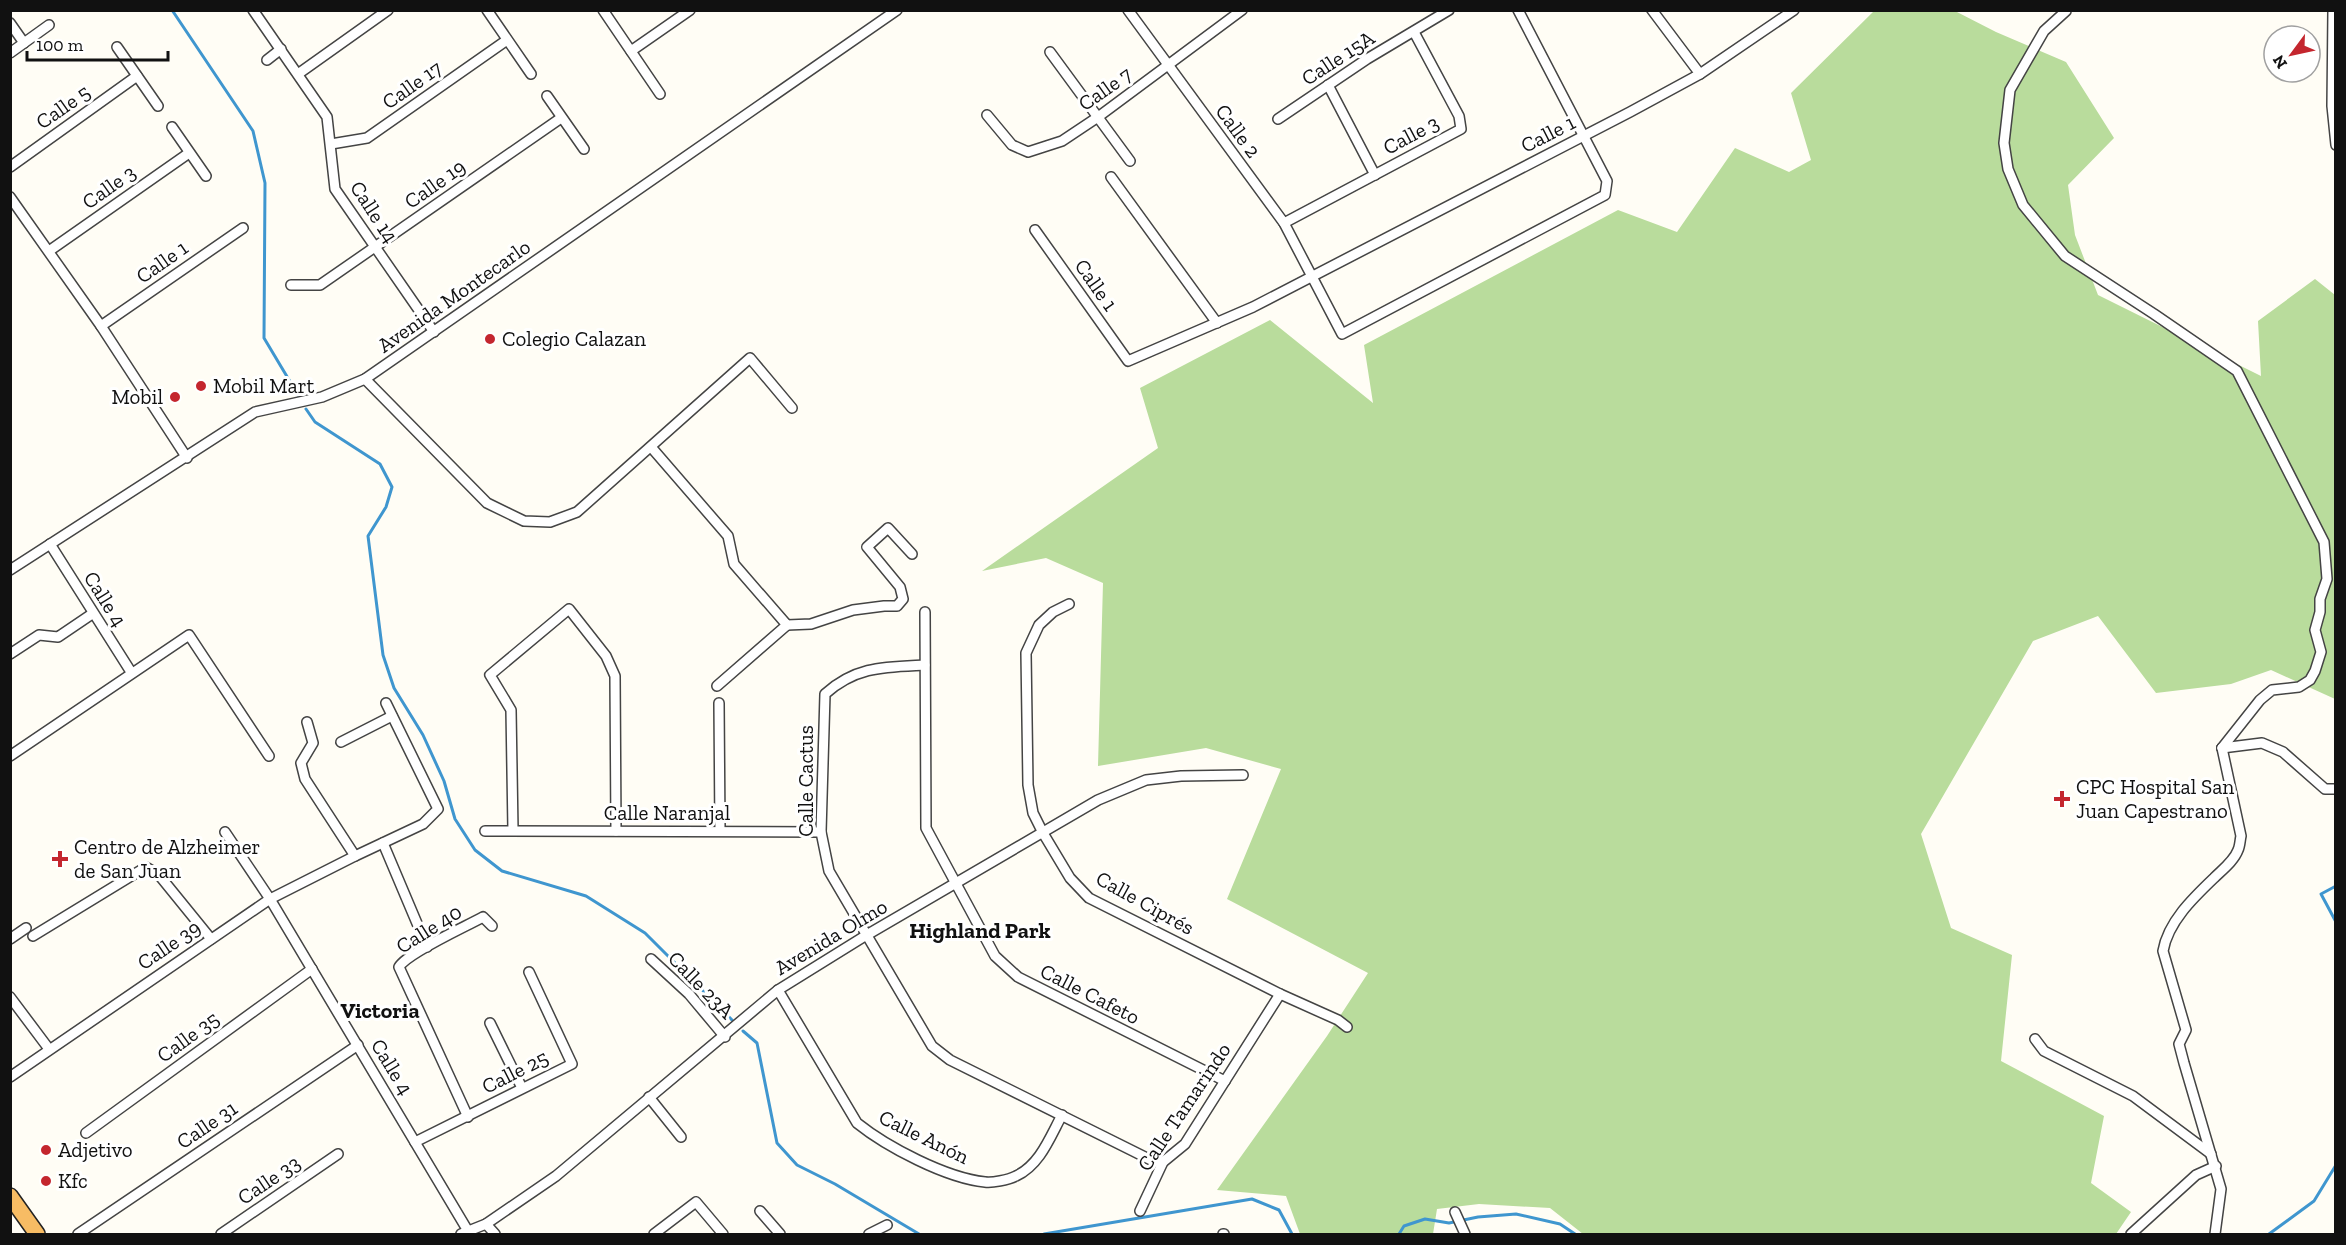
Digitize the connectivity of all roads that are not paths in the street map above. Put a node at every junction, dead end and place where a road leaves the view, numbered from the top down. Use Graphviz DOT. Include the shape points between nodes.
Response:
graph roads {
  1 [pos="253,10"];
  2 [pos="388,10"];
  3 [pos="487,10"];
  4 [pos="603,10"];
  5 [pos="690,10"];
  6 [pos="897,10"];
  7 [pos="1128,10"];
  8 [pos="1242,10"];
  9 [pos="1449,10"];
  10 [pos="1518,10"];
  11 [pos="1652,10"];
  12 [pos="1794,10"];
  13 [pos="2333,10"];
  14 [pos="2066,11"];
  15 [pos="10,23"];
  16 [pos="49,25"];
  17 [pos="1414,32"];
  18 [pos="507,40"];
  19 [pos="24,43"];
  20 [pos="117,47"];
  21 [pos="280,50"];
  22 [pos="631,51"];
  23 [pos="1050,52"];
  24 [pos="10,53"];
  25 [pos="267,60"];
  26 [pos="1168,66"];
  27 [pos="298,74"];
  28 [pos="531,74"];
  29 [pos="1700,74"];
  30 [pos="137,76"];
  31 [pos="1328,85"];
  32 [pos="660,94"];
  33 [pos="547,96"];
  34 [pos="158,106"];
  35 [pos="987,115"];
  36 [pos="1098,117"];
  37 [pos="561,118"];
  38 [pos="1278,119"];
  39 [pos="172,127"];
  40 [pos="1583,137"];
  41 [pos="331,144"];
  42 [pos="2336,145"];
  43 [pos="584,149"];
  44 [pos="189,153"];
  45 [pos="1130,161"];
  46 [pos="10,167"];
  47 [pos="1375,175"];
  48 [pos="206,176"];
  49 [pos="1111,177"];
  50 [pos="10,197"];
  51 [pos="1284,223"];
  52 [pos="243,228"];
  53 [pos="1035,230"];
  54 [pos="375,248"];
  55 [pos="49,251"];
  56 [pos="1311,277"];
  57 [pos="291,285"];
  58 [pos="1217,323"];
  59 [pos="101,326"];
  60 [pos="434,332"];
  61 [pos="365,379"];
  62 [pos="792,408"];
  63 [pos="651,447"];
  64 [pos="187,458"];
  65 [pos="50,544"];
  66 [pos="912,554"];
  67 [pos="10,570"];
  68 [pos="1069,604"];
  69 [pos="925,612"];
  70 [pos="92,614"];
  71 [pos="788,625"];
  72 [pos="10,654"];
  73 [pos="925,665"];
  74 [pos="131,672"];
  75 [pos="717,686"];
  76 [pos="386,703"];
  77 [pos="719,703"];
  78 [pos="392,716"];
  79 [pos="307,723"];
  80 [pos="341,742"];
  81 [pos="2222,748"];
  82 [pos="10,756"];
  83 [pos="269,756"];
  84 [pos="1243,775"];
  85 [pos="2336,789"];
  86 [pos="513,830"];
  87 [pos="485,831"];
  88 [pos="616,831"];
  89 [pos="720,831"];
  90 [pos="225,832"];
  91 [pos="821,832"];
  92 [pos="1043,833"];
  93 [pos="383,843"];
  94 [pos="355,856"];
  95 [pos="955,885"];
  96 [pos="270,899"];
  97 [pos="492,926"];
  98 [pos="26,928"];
  99 [pos="33,936"];
  100 [pos="865,936"];
  101 [pos="10,939"];
  102 [pos="211,939"];
  103 [pos="427,947"];
  104 [pos="651,959"];
  105 [pos="312,969"];
  106 [pos="529,972"];
  107 [pos="778,990"];
  108 [pos="1280,994"];
  109 [pos="10,997"];
  110 [pos="490,1023"];
  111 [pos="1347,1027"];
  112 [pos="725,1036"];
  113 [pos="2035,1039"];
  114 [pos="358,1045"];
  115 [pos="49,1049"];
  116 [pos="10,1077"];
  117 [pos="1225,1081"];
  118 [pos="522,1089"];
  119 [pos="649,1097"];
  120 [pos="1062,1115"];
  121 [pos="468,1117"];
  122 [pos="86,1133"];
  123 [pos="681,1137"];
  124 [pos="415,1142"];
  125 [pos="338,1154"];
  126 [pos="2211,1154"];
  127 [pos="1163,1162"];
  128 [pos="2216,1166"];
  129 [pos="10,1196"];
  130 [pos="760,1210"];
  131 [pos="1140,1211"];
  132 [pos="1455,1212"];
  133 [pos="486,1224"];
  134 [pos="886,1225"];
  135 [pos="465,1233"];
  136 [pos="1464,1233"];
  137 [pos="37,1234"];
  138 [pos="78,1234"];
  139 [pos="220,1234"];
  140 [pos="495,1234"];
  141 [pos="654,1234"];
  142 [pos="723,1234"];
  143 [pos="780,1234"];
  144 [pos="869,1234"];
  145 [pos="2131,1234"];
  146 [pos="2215,1234"];
  1 -- 21 [label="street, Calle 14"];
  2 -- 27 [label="street"];
  3 -- 18 [label="street"];
  4 -- 22 [label="street"];
  5 -- 22 [label="street"];
  6 -- 60 [label="street, Avenida Montecarlo"];
  7 -- 26 [label="street, Calle 2"];
  8 -- 26 [label="street, Calle 7"];
  9 -- 17 [label="street, Calle 15A"];
  10 -- 40 [label="street"];
  11 -- 29 [label="street"];
  12 -- 29 [label="street, Calle 1"];
  13 -- 42 [label="street" via="2332,106"];
  14 -- 81 [label="street" via="2044,31 2010,90 2004,143 2008,169 2023,205 2065,256 2237,371 2324,542 2327,579 2315,630 2321,652 2315,671 2300,687 2272,690"];
  15 -- 19 [label="street"];
  16 -- 19 [label="street"];
  17 -- 31 [label="street, Calle 15A"];
  17 -- 47 [label="street, Calle 3" via="1459,116 1461,129"];
  18 -- 28 [label="street"];
  18 -- 41 [label="street, Calle 17" via="367,138"];
  19 -- 24 [label="street"];
  20 -- 30 [label="street"];
  21 -- 25 [label="street"];
  21 -- 27 [label="street, Calle 14"];
  22 -- 32 [label="street"];
  23 -- 36 [label="street"];
  26 -- 36 [label="street, Calle 7"];
  26 -- 51 [label="street, Calle 2"];
  27 -- 41 [label="street, Calle 14" via="327,117"];
  29 -- 40 [label="street, Calle 1"];
  30 -- 34 [label="street"];
  30 -- 46 [label="street, Calle 5"];
  31 -- 38 [label="street, Calle 15A"];
  31 -- 47 [label="street"];
  33 -- 37 [label="street"];
  35 -- 36 [label="street, Calle 7" via="1012,145 1028,152 1062,141"];
  36 -- 45 [label="street"];
  37 -- 43 [label="street"];
  37 -- 54 [label="street, Calle 19"];
  39 -- 44 [label="street"];
  40 -- 56 [label="street, Calle 1"];
  40 -- 56 [label="street, Calle 2" via="1606,182 1605,195 1341,334"];
  41 -- 54 [label="street, Calle 14" via="335,189"];
  44 -- 48 [label="street"];
  44 -- 55 [label="street, Calle 3"];
  47 -- 51 [label="street, Calle 3"];
  49 -- 58 [label="street"];
  50 -- 55 [label="street"];
  51 -- 56 [label="street, Calle 2"];
  52 -- 59 [label="street, Calle 1"];
  53 -- 58 [label="street, Calle 1" via="1128,362"];
  54 -- 57 [label="street, Calle 19" via="320,285"];
  54 -- 60 [label="street, Calle 14"];
  55 -- 59 [label="street"];
  56 -- 58 [label="street, Calle 1"];
  59 -- 64 [label="street"];
  60 -- 61 [label="street, Avenida Montecarlo"];
  61 -- 63 [label="street" via="487,504 524,521 550,522 577,512"];
  61 -- 64 [label="street, Avenida Montecarlo" via="322,397 255,412"];
  62 -- 63 [label="street" via="750,358"];
  63 -- 71 [label="street" via="728,536 734,564"];
  64 -- 65 [label="street, Avenida Montecarlo"];
  65 -- 67 [label="street, Avenida Montecarlo"];
  65 -- 70 [label="street, Calle 4"];
  66 -- 71 [label="street" via="888,528 867,547 900,587 903,599 897,606 853,610 811,624"];
  68 -- 92 [label="street, Calle Ciprés" via="1039,625 1026,653 1028,785 1033,813"];
  69 -- 73 [label="street, Calle Cafeto"];
  70 -- 72 [label="street" via="58,637 39,634"];
  70 -- 74 [label="street, Calle 4"];
  71 -- 75 [label="street"];
  73 -- 91 [label="street, Calle Cactus" via="878,668 840,681 825,694"];
  73 -- 95 [label="street, Calle Cafeto" via="926,828"];
  74 -- 82 [label="street"];
  74 -- 83 [label="street" via="189,635"];
  76 -- 78 [label="street, Calle 39"];
  77 -- 89 [label="street"];
  78 -- 80 [label="street"];
  78 -- 93 [label="street, Calle 39" via="438,809 423,824"];
  79 -- 94 [label="street" via="313,743 301,763 305,779"];
  81 -- 85 [label="street" via="2262,743 2283,752 2325,789"];
  81 -- 126 [label="street" via="2241,836 2238,850 2170,929 2163,951 2186,1030 2180,1044 2184,1063"];
  84 -- 92 [label="street, Avenida Olmo" via="1146,780 1098,800"];
  86 -- 87 [label="street, Calle Naranjal"];
  86 -- 88 [label="street, Calle Naranjal"];
  86 -- 88 [label="street" via="511,710 490,675 569,609 606,656 615,676"];
  88 -- 89 [label="street, Calle Naranjal"];
  89 -- 91 [label="street, Calle Naranjal"];
  90 -- 96 [label="street, Calle 4"];
  91 -- 100 [label="street, Calle Cactus" via="829,871"];
  92 -- 95 [label="street, Avenida Olmo"];
  92 -- 108 [label="street, Calle Ciprés" via="1070,878 1089,898"];
  93 -- 94 [label="street, Calle 39"];
  93 -- 103 [label="street"];
  94 -- 96 [label="street, Calle 39"];
  95 -- 100 [label="street, Avenida Olmo"];
  95 -- 117 [label="street, Calle Cafeto" via="995,956 1018,977"];
  96 -- 102 [label="street, Calle 39"];
  96 -- 105 [label="street, Calle 4"];
  97 -- 103 [label="street, Calle 40" via="483,917"];
  98 -- 101 [label="street"];
  99 -- 102 [label="street" via="146,867 159,875"];
  100 -- 107 [label="street, Avenida Olmo"];
  100 -- 120 [label="street, Calle Cactus" via="932,1046 950,1060"];
  102 -- 115 [label="street, Calle 39"];
  103 -- 121 [label="street, Calle 40" via="399,968"];
  104 -- 112 [label="street, Calle 23A" via="689,994"];
  105 -- 114 [label="street, Calle 4"];
  105 -- 122 [label="street, Calle 35"];
  106 -- 118 [label="street, Calle 25" via="572,1064"];
  107 -- 112 [label="street, Avenida Olmo"];
  107 -- 120 [label="street, Calle Anón" via="857,1123 873,1136 952,1176 987,1183 1016,1176 1039,1158"];
  108 -- 111 [label="street, Calle Ciprés"];
  108 -- 117 [label="street, Calle Tamarindo"];
  109 -- 115 [label="street"];
  110 -- 118 [label="street"];
  112 -- 119 [label="street, Avenida Olmo"];
  113 -- 126 [label="street" via="2044,1051 2133,1096"];
  114 -- 124 [label="street, Calle 4"];
  114 -- 138 [label="street, Calle 31"];
  115 -- 116 [label="street, Calle 39"];
  117 -- 127 [label="street, Calle Tamarindo" via="1185,1144"];
  118 -- 121 [label="street, Calle 25"];
  119 -- 123 [label="street"];
  119 -- 133 [label="street, Avenida Olmo" via="556,1176"];
  120 -- 127 [label="street, Calle Cactus" via="1153,1161"];
  121 -- 124 [label="street, Calle 25"];
  124 -- 135 [label="street, Calle 4"];
  125 -- 139 [label="street, Calle 33"];
  126 -- 128 [label="street"];
  127 -- 131 [label="street, Calle Tamarindo"];
  128 -- 145 [label="street" via="2196,1175"];
  128 -- 146 [label="street" via="2220,1188"];
  129 -- 137 [label="highway"];
  130 -- 143 [label="street"];
  132 -- 136 [label="street"];
  133 -- 135 [label="street, Avenida Olmo"];
  133 -- 140 [label="street"];
  134 -- 144 [label="street"];
  141 -- 142 [label="street" via="696,1202"];
}
